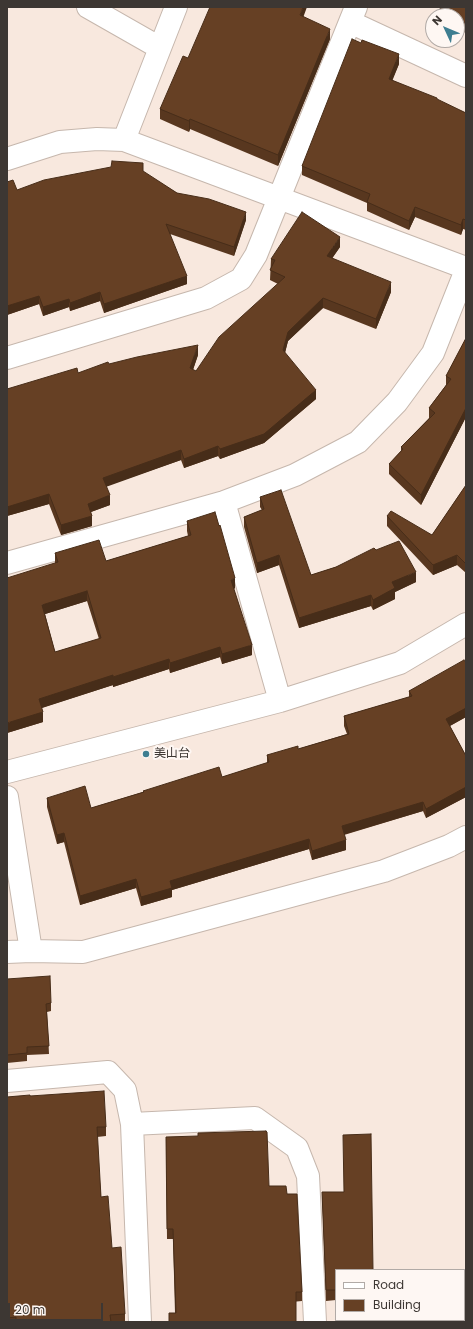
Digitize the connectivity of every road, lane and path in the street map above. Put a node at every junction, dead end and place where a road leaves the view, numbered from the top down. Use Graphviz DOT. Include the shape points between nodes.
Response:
graph roads {
  1 [pos="88,7"];
  2 [pos="176,7"];
  3 [pos="353,14"];
  4 [pos="160,48"];
  5 [pos="466,76"];
  6 [pos="124,140"];
  7 [pos="7,159"];
  8 [pos="279,198"];
  9 [pos="466,269"];
  10 [pos="7,358"];
  11 [pos="224,502"];
  12 [pos="7,563"];
  13 [pos="466,624"];
  14 [pos="280,701"];
  15 [pos="7,772"];
  16 [pos="7,797"];
  17 [pos="466,837"];
  18 [pos="31,951"];
  19 [pos="7,952"];
  20 [pos="7,1081"];
  21 [pos="132,1124"];
  22 [pos="371,1321"];
  23 [pos="140,1322"];
  24 [pos="315,1322"];
  25 [pos="348,1322"];
  1 -- 4 [label="street"];
  2 -- 4 [label="street"];
  3 -- 5 [label="street"];
  3 -- 8 [label="street"];
  4 -- 6 [label="street"];
  6 -- 7 [label="street" via="60,142"];
  6 -- 8 [label="street"];
  8 -- 9 [label="street"];
  8 -- 10 [label="street" via="256,255 241,279 206,298"];
  9 -- 11 [label="street" via="433,353 397,402 358,442 295,476"];
  11 -- 12 [label="street"];
  11 -- 14 [label="street"];
  13 -- 14 [label="street" via="400,663"];
  14 -- 15 [label="street"];
  16 -- 18 [label="street"];
  17 -- 18 [label="street" via="384,872 91,950"];
  18 -- 19 [label="street"];
  20 -- 21 [label="street" via="108,1072 125,1090"];
  21 -- 23 [label="street"];
  21 -- 24 [label="street" via="255,1118 298,1148 308,1176"];
  22 -- 25 [label="street"];
}
